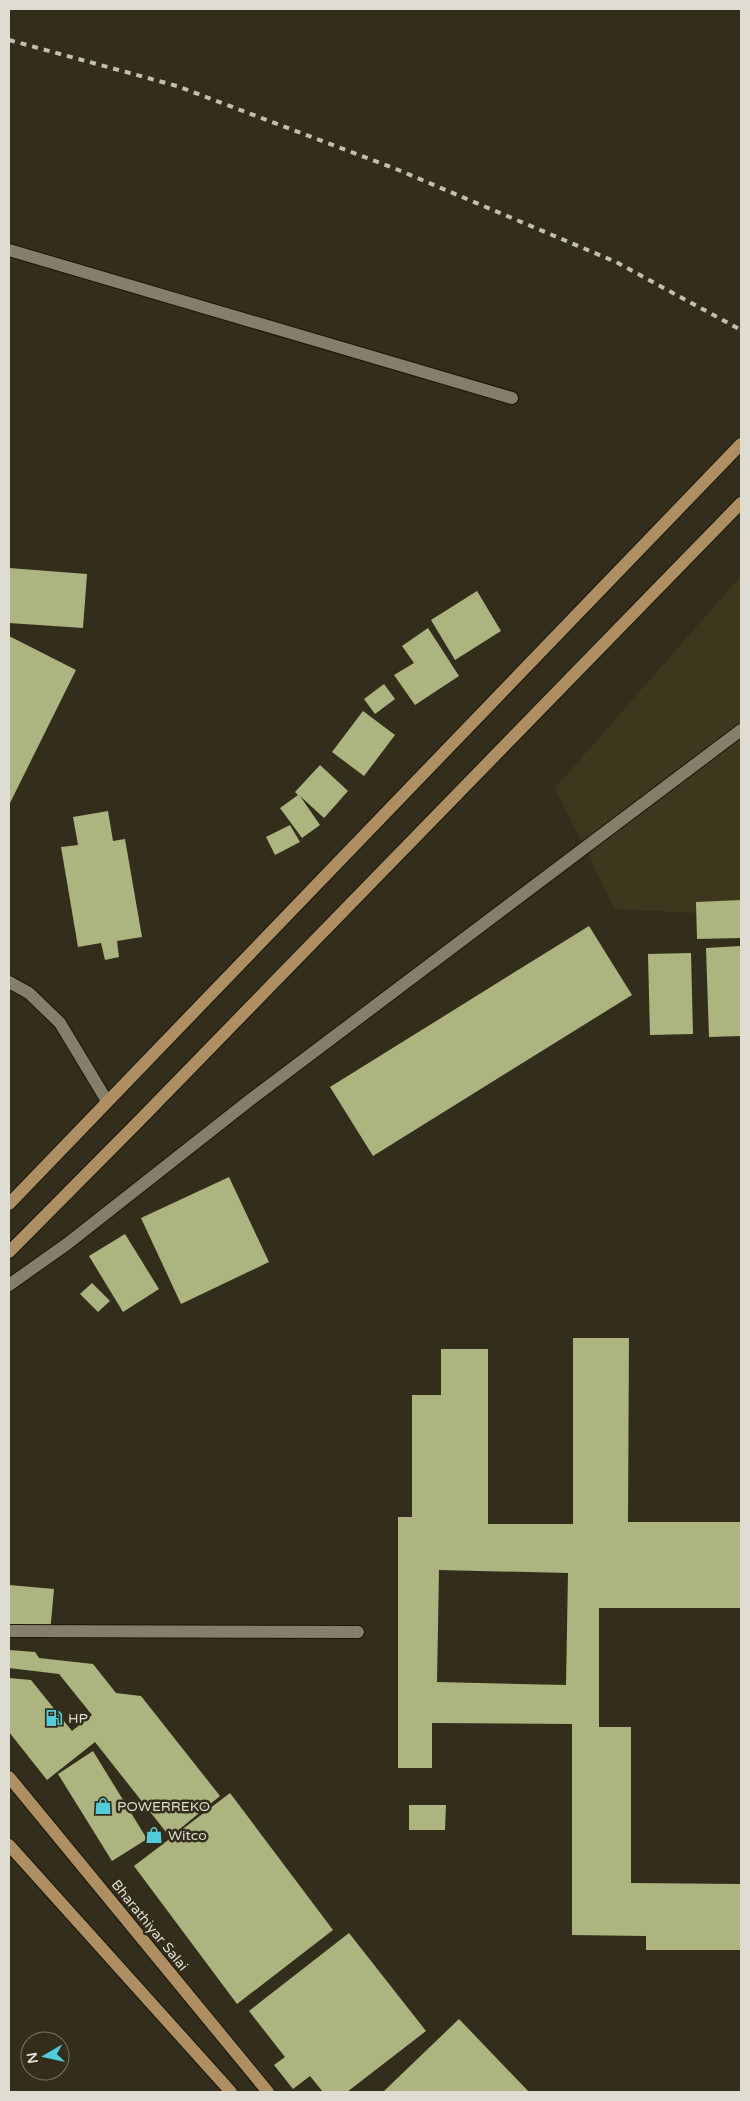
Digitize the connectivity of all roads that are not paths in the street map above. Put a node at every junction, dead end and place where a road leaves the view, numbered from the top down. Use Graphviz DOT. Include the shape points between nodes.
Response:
graph roads {
  1 [pos="9,250"];
  2 [pos="512,398"];
  3 [pos="741,444"];
  4 [pos="741,503"];
  5 [pos="741,730"];
  6 [pos="9,982"];
  7 [pos="107,1101"];
  8 [pos="9,1204"];
  9 [pos="9,1252"];
  10 [pos="9,1285"];
  11 [pos="9,1631"];
  12 [pos="358,1632"];
  13 [pos="9,1777"];
  14 [pos="9,1845"];
  15 [pos="231,2092"];
  16 [pos="268,2092"];
  1 -- 2 [label="street"];
  3 -- 7 [label="main road"];
  4 -- 9 [label="main road"];
  5 -- 10 [label="street"];
  6 -- 7 [label="street" via="29,993 60,1023"];
  7 -- 8 [label="main road"];
  11 -- 12 [label="street"];
  13 -- 16 [label="main road, Bharathiyar Salai"];
  14 -- 15 [label="main road"];
}
